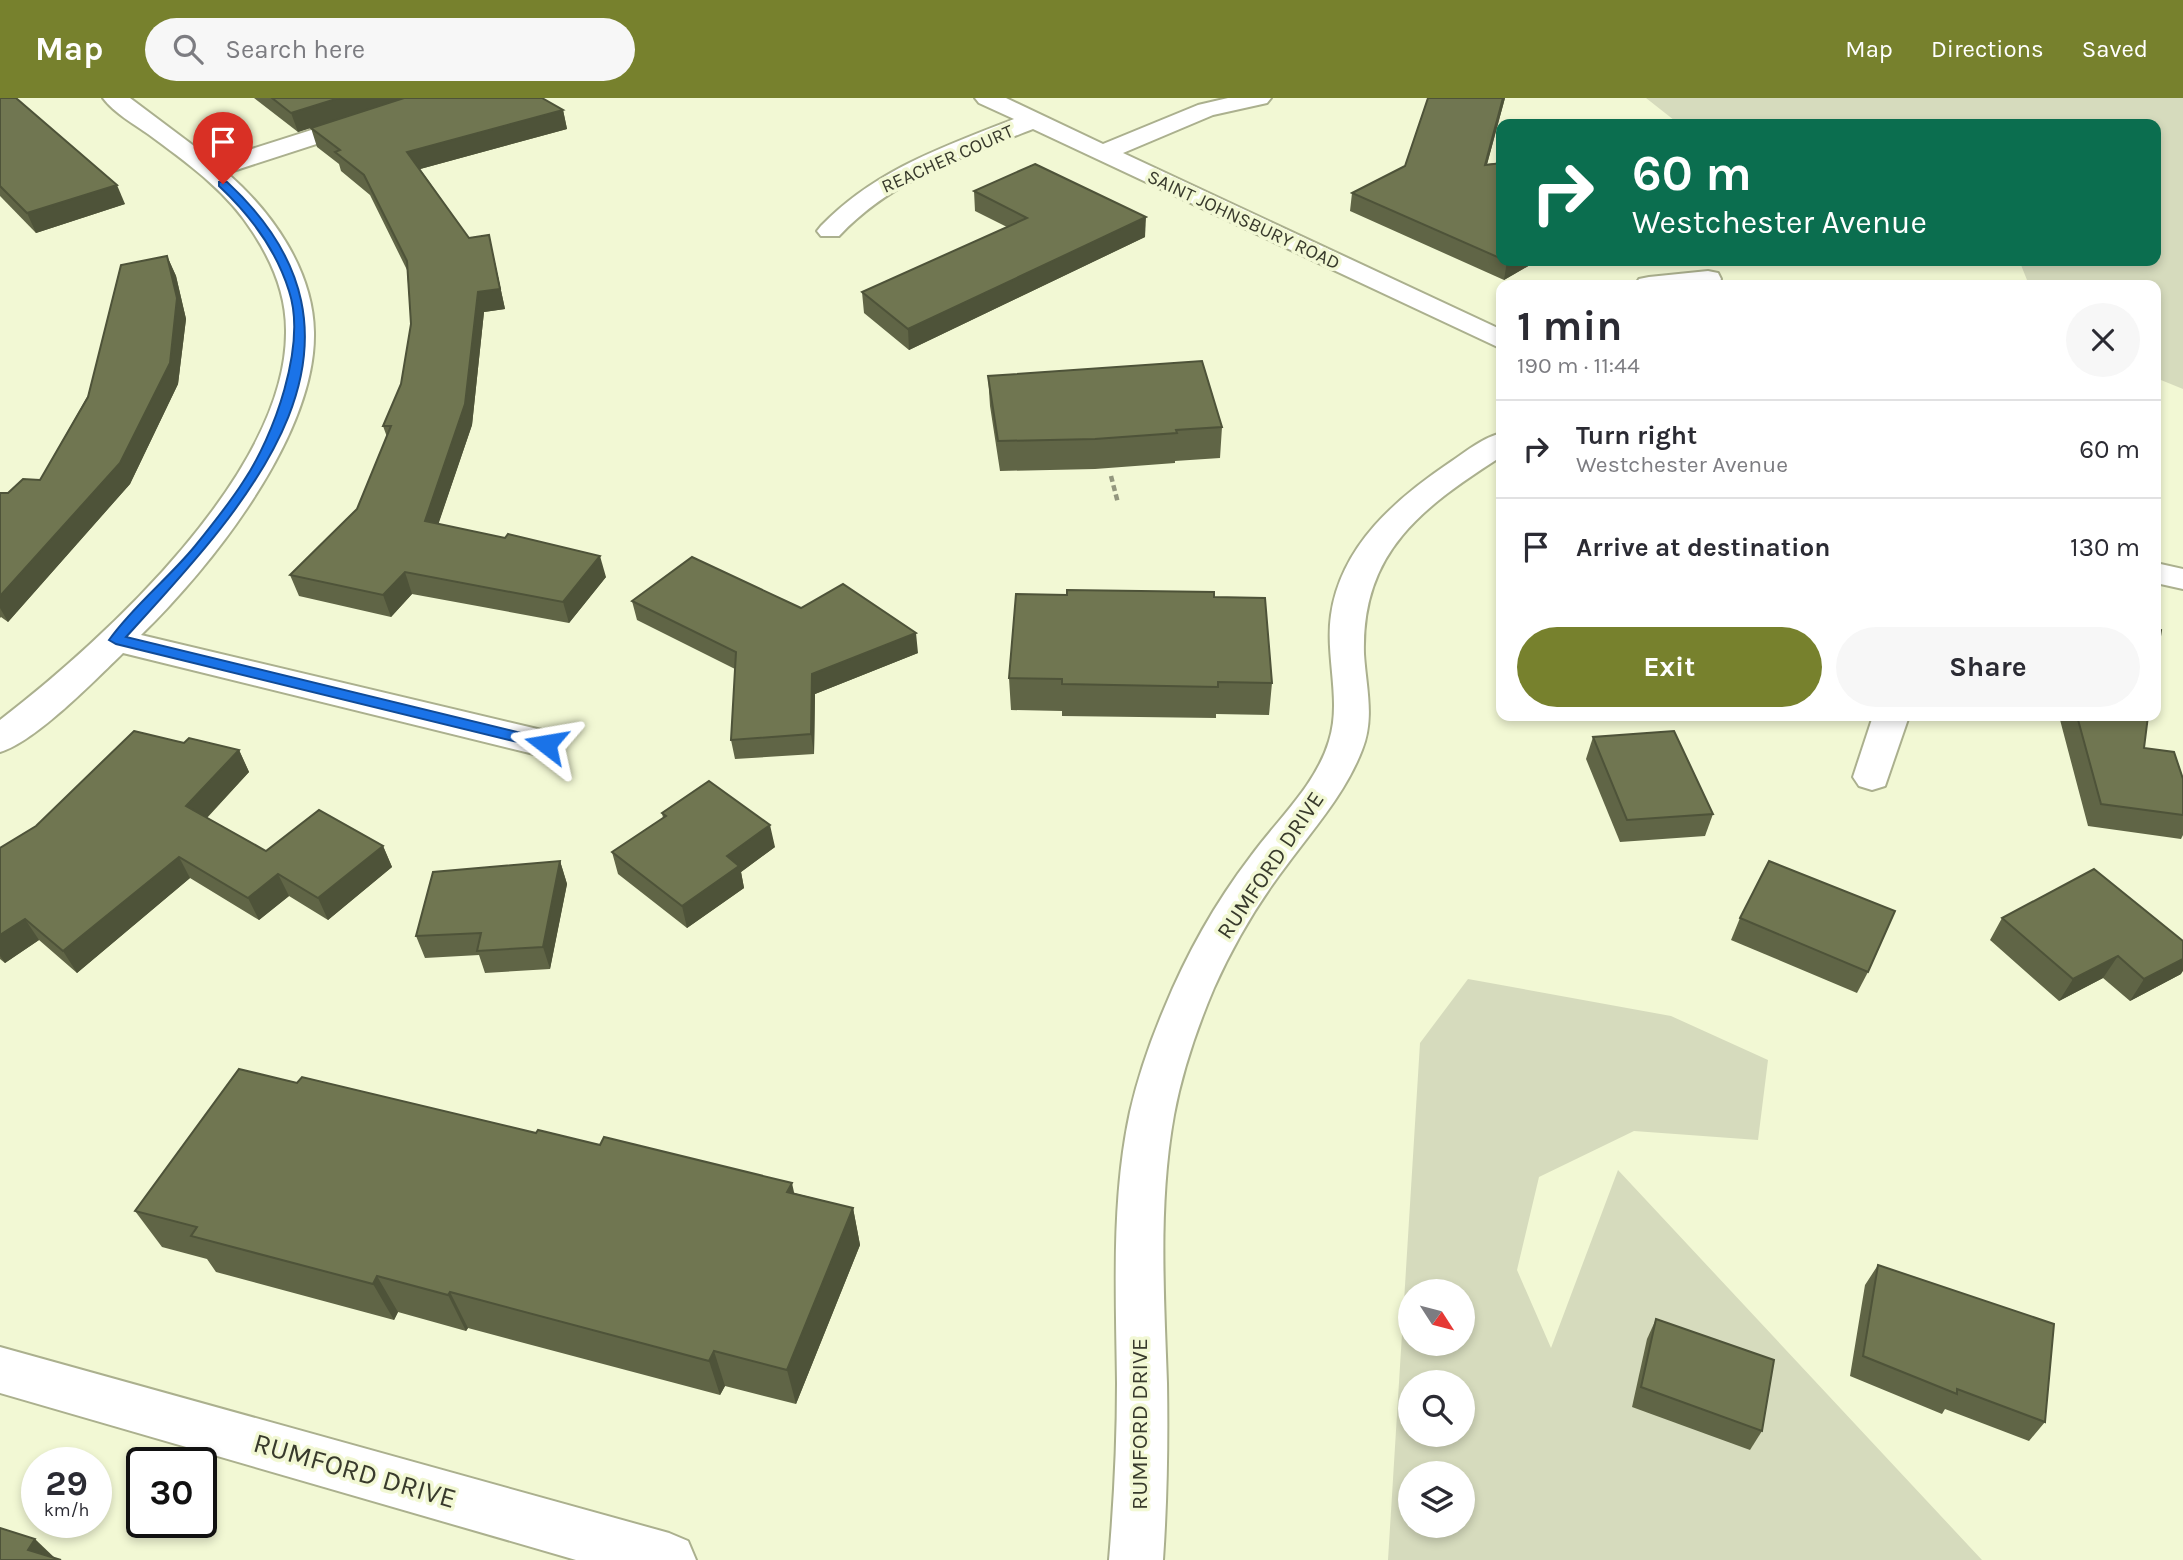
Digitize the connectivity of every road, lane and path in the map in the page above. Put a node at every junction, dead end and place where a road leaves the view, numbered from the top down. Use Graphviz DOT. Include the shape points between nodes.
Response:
graph roads {
  1 [pos="115,98"];
  2 [pos="435,98"];
  3 [pos="987,98"];
  4 [pos="1259,98"];
  5 [pos="1036,119"];
  6 [pos="1104,152"];
  7 [pos="209,171"];
  8 [pos="830,231"];
  9 [pos="1708,279"];
  10 [pos="1698,280"];
  11 [pos="1496,338"];
  12 [pos="1496,446"];
  13 [pos="1111,476"];
  14 [pos="1118,503"];
  15 [pos="2161,574"];
  16 [pos="2183,579"];
  17 [pos="116,640"];
  18 [pos="1889,721"];
  19 [pos="0,739"];
  20 [pos="546,744"];
  21 [pos="1871,777"];
  22 [pos="0,1370"];
  23 [pos="669,1560"];
  24 [pos="1136,1560"];
  1 -- 7 [label="street"];
  2 -- 7 [label="street"];
  3 -- 5 [label="street, SAINT JOHNSBURY ROAD"];
  4 -- 6 [label="street" via="1206,110"];
  5 -- 6 [label="street, SAINT JOHNSBURY ROAD"];
  5 -- 8 [label="street, REACHER COURT" via="877,188 845,212"];
  6 -- 11 [label="street, SAINT JOHNSBURY ROAD"];
  7 -- 17 [label="street" via="251,210 276,248 296,293 300,344 285,411 251,481 199,550"];
  9 -- 10 [label="street"];
  12 -- 24 [label="street, RUMFORD DRIVE" via="1404,509 1371,551 1350,596 1347,651 1353,709 1344,751 1313,803 1228,922 1186,1005 1150,1122 1139,1267 1142,1475"];
  13 -- 14 [label="path"];
  15 -- 16 [label="street"];
  17 -- 19 [label="street"];
  17 -- 20 [label="street"];
  18 -- 21 [label="street"];
  22 -- 23 [label="street, RUMFORD DRIVE"];
}
